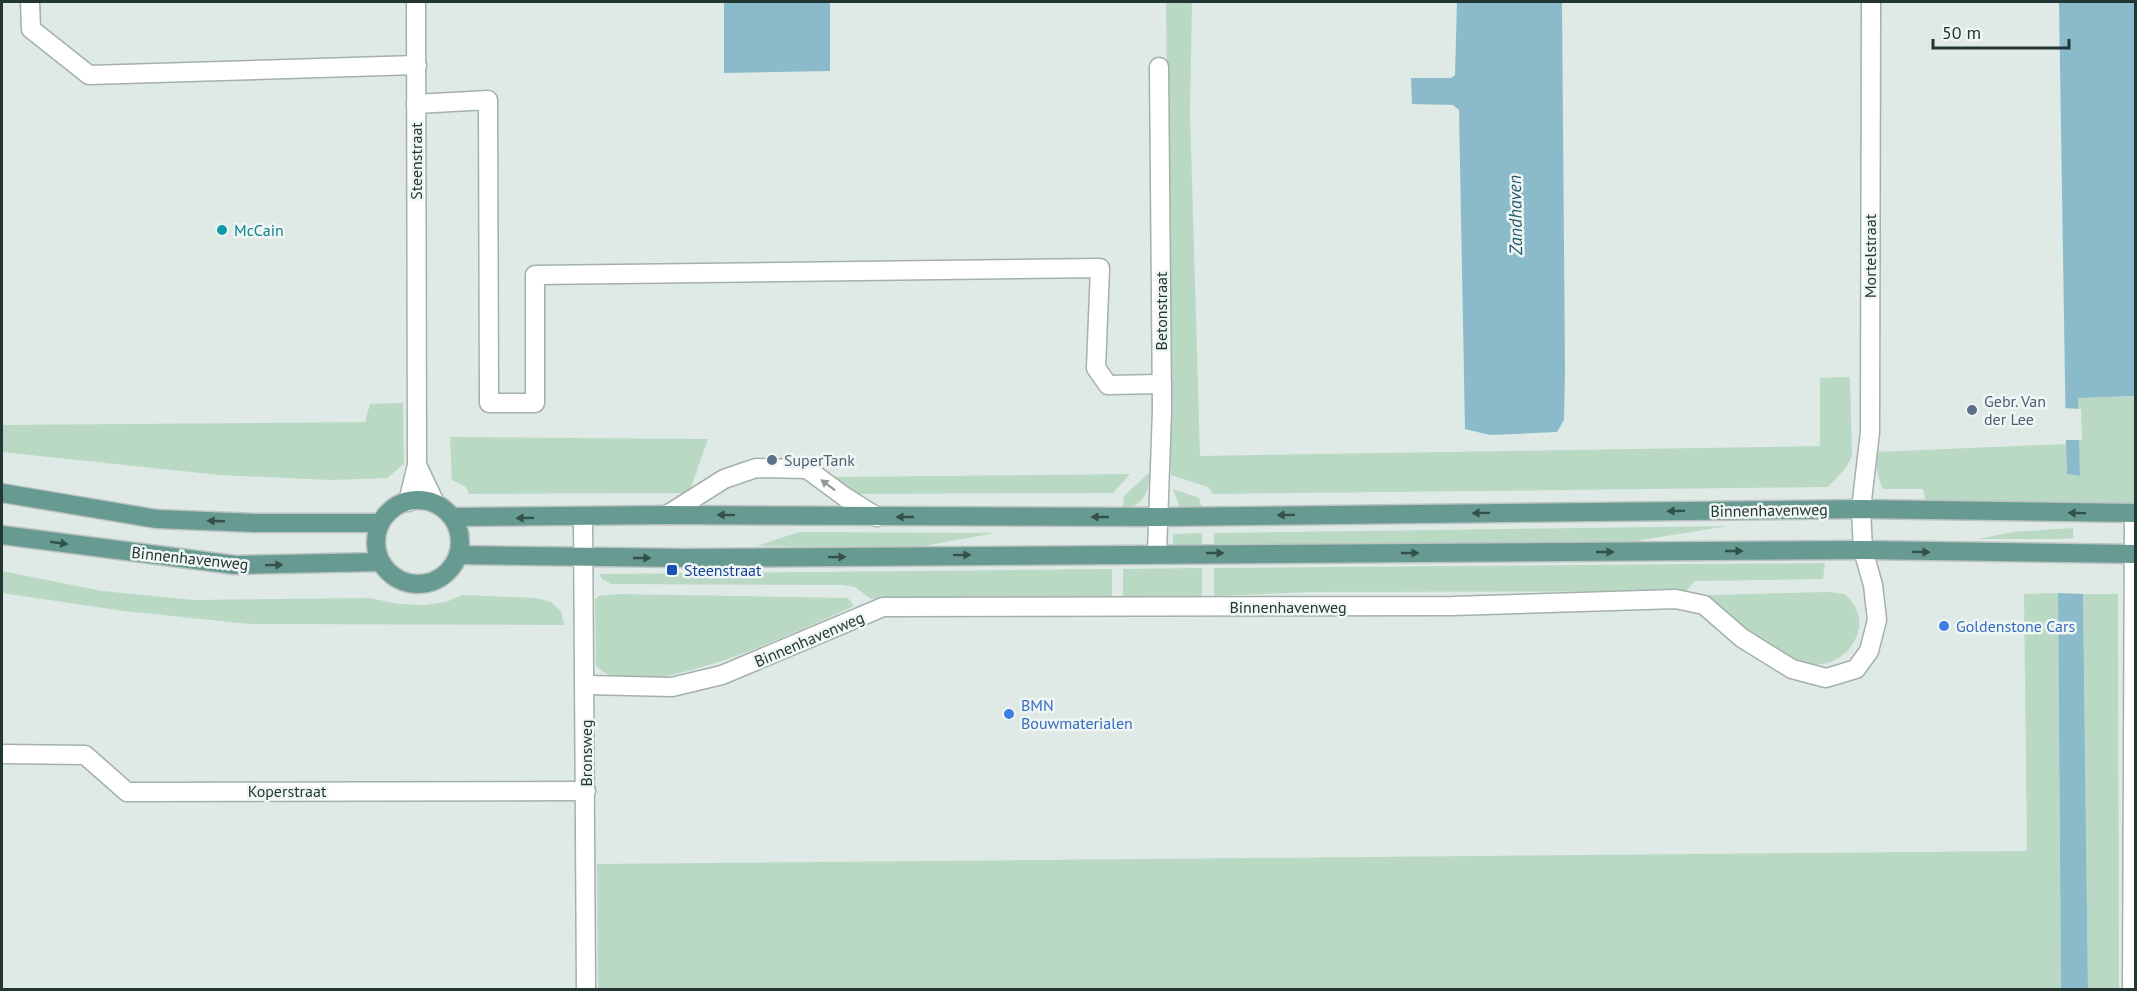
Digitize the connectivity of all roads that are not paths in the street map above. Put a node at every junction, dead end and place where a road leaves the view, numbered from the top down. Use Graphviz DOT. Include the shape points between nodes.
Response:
graph roads {
  1 [pos="30,2"];
  2 [pos="416,2"];
  3 [pos="1871,2"];
  4 [pos="417,65"];
  5 [pos="1160,68"];
  6 [pos="416,104"];
  7 [pos="1162,384"];
  8 [pos="417,465"];
  9 [pos="2,494"];
  10 [pos="408,502"];
  11 [pos="435,503"];
  12 [pos="1861,509"];
  13 [pos="2135,513"];
  14 [pos="667,514"];
  15 [pos="583,517"];
  16 [pos="877,517"];
  17 [pos="1158,517"];
  18 [pos="454,518"];
  19 [pos="380,522"];
  20 [pos="2,536"];
  21 [pos="1863,550"];
  22 [pos="1156,554"];
  23 [pos="2134,554"];
  24 [pos="458,555"];
  25 [pos="584,558"];
  26 [pos="380,562"];
  27 [pos="586,686"];
  28 [pos="2134,743"];
  29 [pos="2,754"];
  30 [pos="586,791"];
  31 [pos="2134,899"];
  32 [pos="586,990"];
  33 [pos="2132,990"];
  1 -- 4 [label="street" via="31,29 89,75"];
  2 -- 4 [label="street, Steenstraat"];
  3 -- 12 [label="street, Mortelstraat" via="1870,432"];
  4 -- 6 [label="street, Steenstraat"];
  5 -- 7 [label="street, Betonstraat"];
  6 -- 7 [label="street" via="488,100 489,403 535,403 535,275 1100,268 1096,368 1108,385"];
  6 -- 8 [label="street, Steenstraat"];
  7 -- 17 [label="street, Betonstraat"];
  8 -- 10 [label="street, Steenstraat"];
  8 -- 11 [label="street, Steenstraat"];
  19 -- 9 [label="main road, one-way" via="158,519"];
  10 -- 11 [label="main road"];
  10 -- 19 [label="main road" via="391,509"];
  11 -- 18 [label="main road"];
  13 -- 12 [label="main road, Binnenhavenweg, one-way"];
  12 -- 17 [label="main road, Binnenhavenweg, one-way"];
  12 -- 21 [label="street, Binnenhavenweg"];
  13 -- 23 [label="street"];
  14 -- 15 [label="main road, Binnenhavenweg"];
  16 -- 14 [label="main road, Binnenhavenweg, one-way"];
  16 -- 14 [label="street, one-way" via="807,468 756,468 724,479"];
  15 -- 18 [label="main road, Binnenhavenweg, one-way"];
  15 -- 25 [label="street, Bronsweg"];
  17 -- 16 [label="main road, Binnenhavenweg, one-way"];
  17 -- 22 [label="street, Betonstraat"];
  18 -- 24 [label="main road" via="460,539"];
  19 -- 26 [label="main road" via="375,536"];
  20 -- 26 [label="main road, Binnenhavenweg, one-way" via="235,565"];
  22 -- 21 [label="main road, one-way"];
  21 -- 23 [label="main road, one-way"];
  21 -- 27 [label="street, Binnenhavenweg" via="1878,620 1869,651 1856,669 1826,678 1792,669 1742,638 1704,605 1676,600 1453,606 883,607 722,675 672,687"];
  25 -- 22 [label="main road, one-way"];
  23 -- 28 [label="street"];
  24 -- 25 [label="main road"];
  24 -- 26 [label="main road" via="442,578 420,585 397,578"];
  25 -- 27 [label="street, Bronsweg"];
  27 -- 30 [label="street, Bronsweg"];
  28 -- 31 [label="street"];
  29 -- 30 [label="street, Koperstraat" via="85,756 127,792"];
  30 -- 32 [label="street, Bronsweg"];
  31 -- 33 [label="street"];
}
